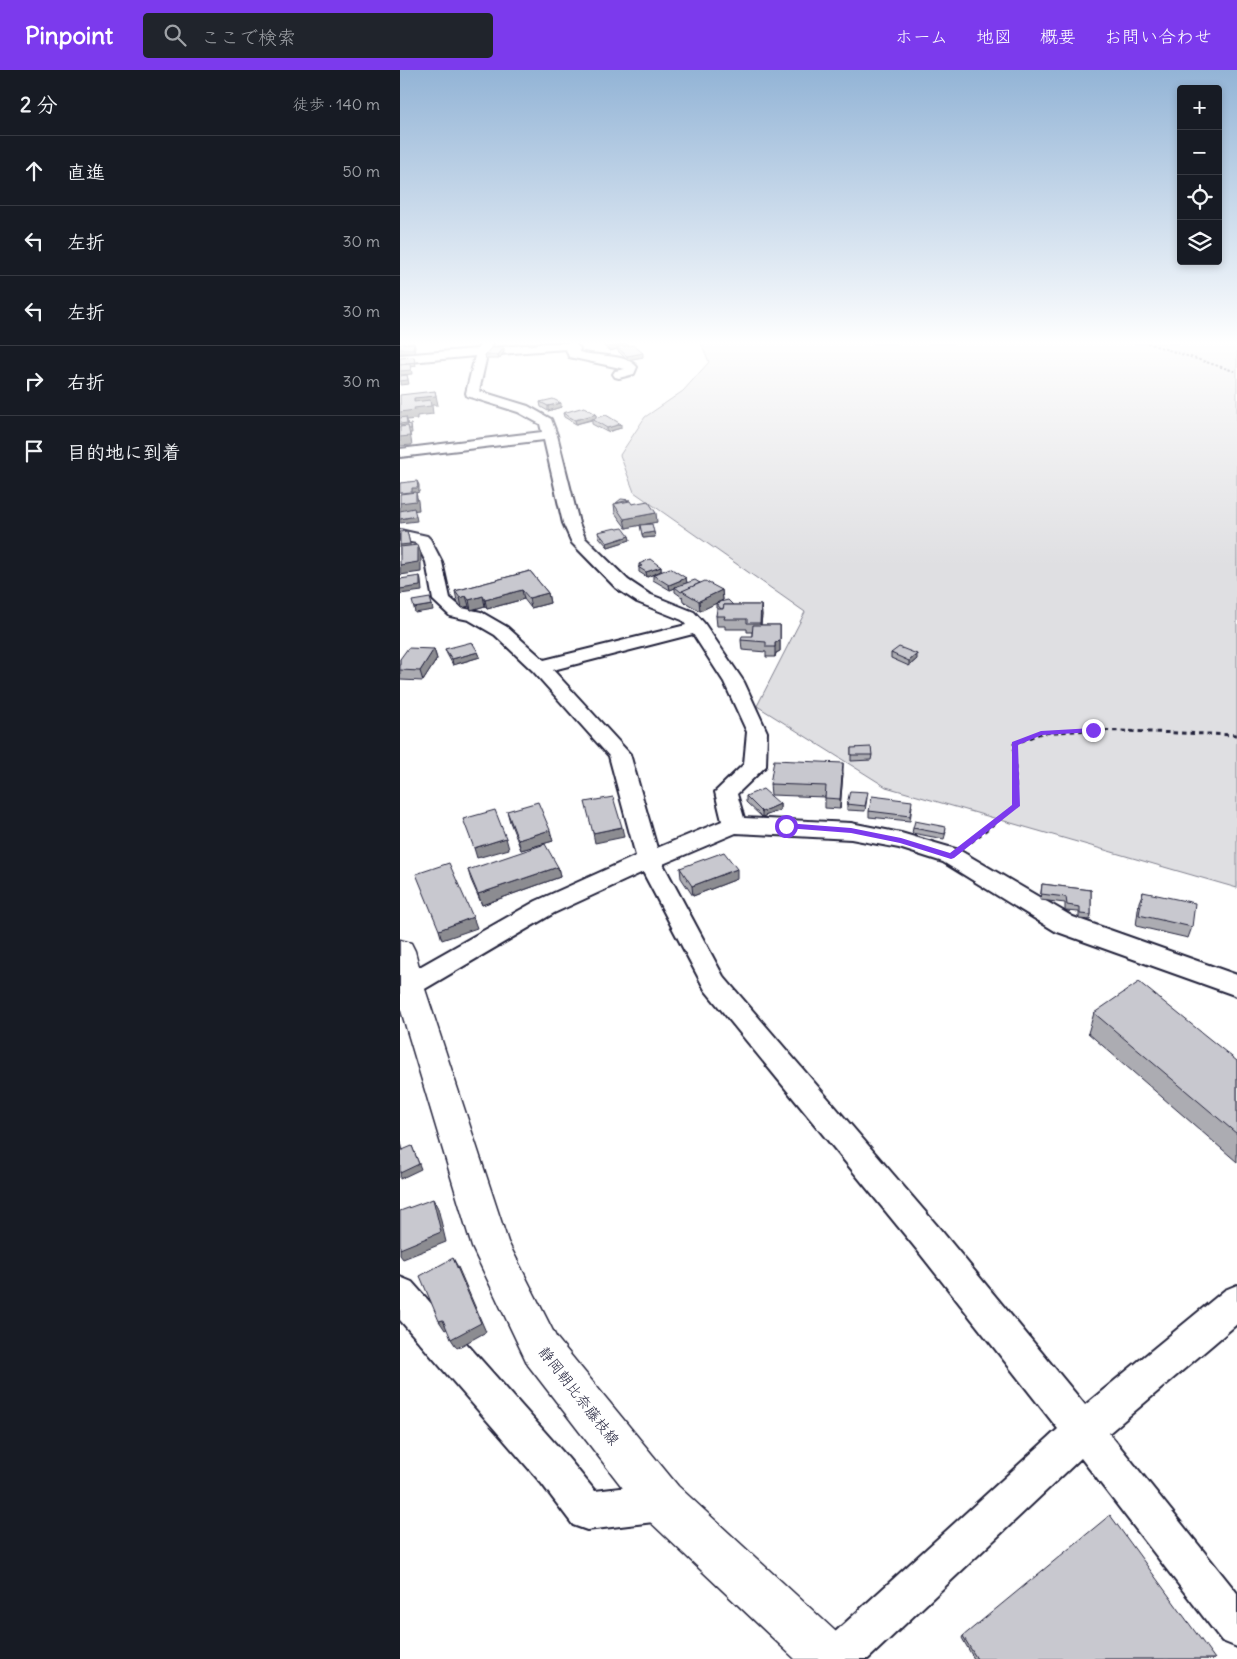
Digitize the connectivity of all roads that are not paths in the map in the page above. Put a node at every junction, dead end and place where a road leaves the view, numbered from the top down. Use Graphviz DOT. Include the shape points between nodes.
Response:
graph roads {
  1 [pos="539,417"];
  2 [pos="550,435"];
  3 [pos="400,453"];
  4 [pos="400,535"];
  5 [pos="698,627"];
  6 [pos="540,667"];
  7 [pos="734,824"];
  8 [pos="649,860"];
  9 [pos="400,950"];
  10 [pos="409,986"];
  11 [pos="1237,986"];
  12 [pos="400,1294"];
  13 [pos="1237,1302"];
  14 [pos="1083,1431"];
  15 [pos="662,1502"];
  16 [pos="1237,1626"];
  17 [pos="830,1659"];
  18 [pos="837,1659"];
  1 -- 2 [label="street" via="546,422"];
  2 -- 3 [label="street"];
  2 -- 5 [label="street" via="578,540 622,584 643,598 688,616"];
  4 -- 6 [label="street" via="424,542 434,562 442,600 456,612 475,616 501,631"];
  5 -- 6 [label="street"];
  5 -- 7 [label="street" via="734,682 757,732 755,766 726,792"];
  6 -- 8 [label="street" via="619,754"];
  7 -- 8 [label="street"];
  7 -- 11 [label="street" via="851,830 951,856 1064,924"];
  8 -- 10 [label="street" via="545,907"];
  8 -- 14 [label="street" via="714,984 929,1240"];
  9 -- 10 [label="main road, 静岡朝比奈藤枝線"];
  10 -- 15 [label="main road, 静岡朝比奈藤枝線" via="492,1248 542,1351"];
  12 -- 15 [label="street" via="587,1511"];
  13 -- 14 [label="street"];
  14 -- 16 [label="street"];
  14 -- 18 [label="street"];
  15 -- 17 [label="main road, 静岡朝比奈藤枝線"];
}
